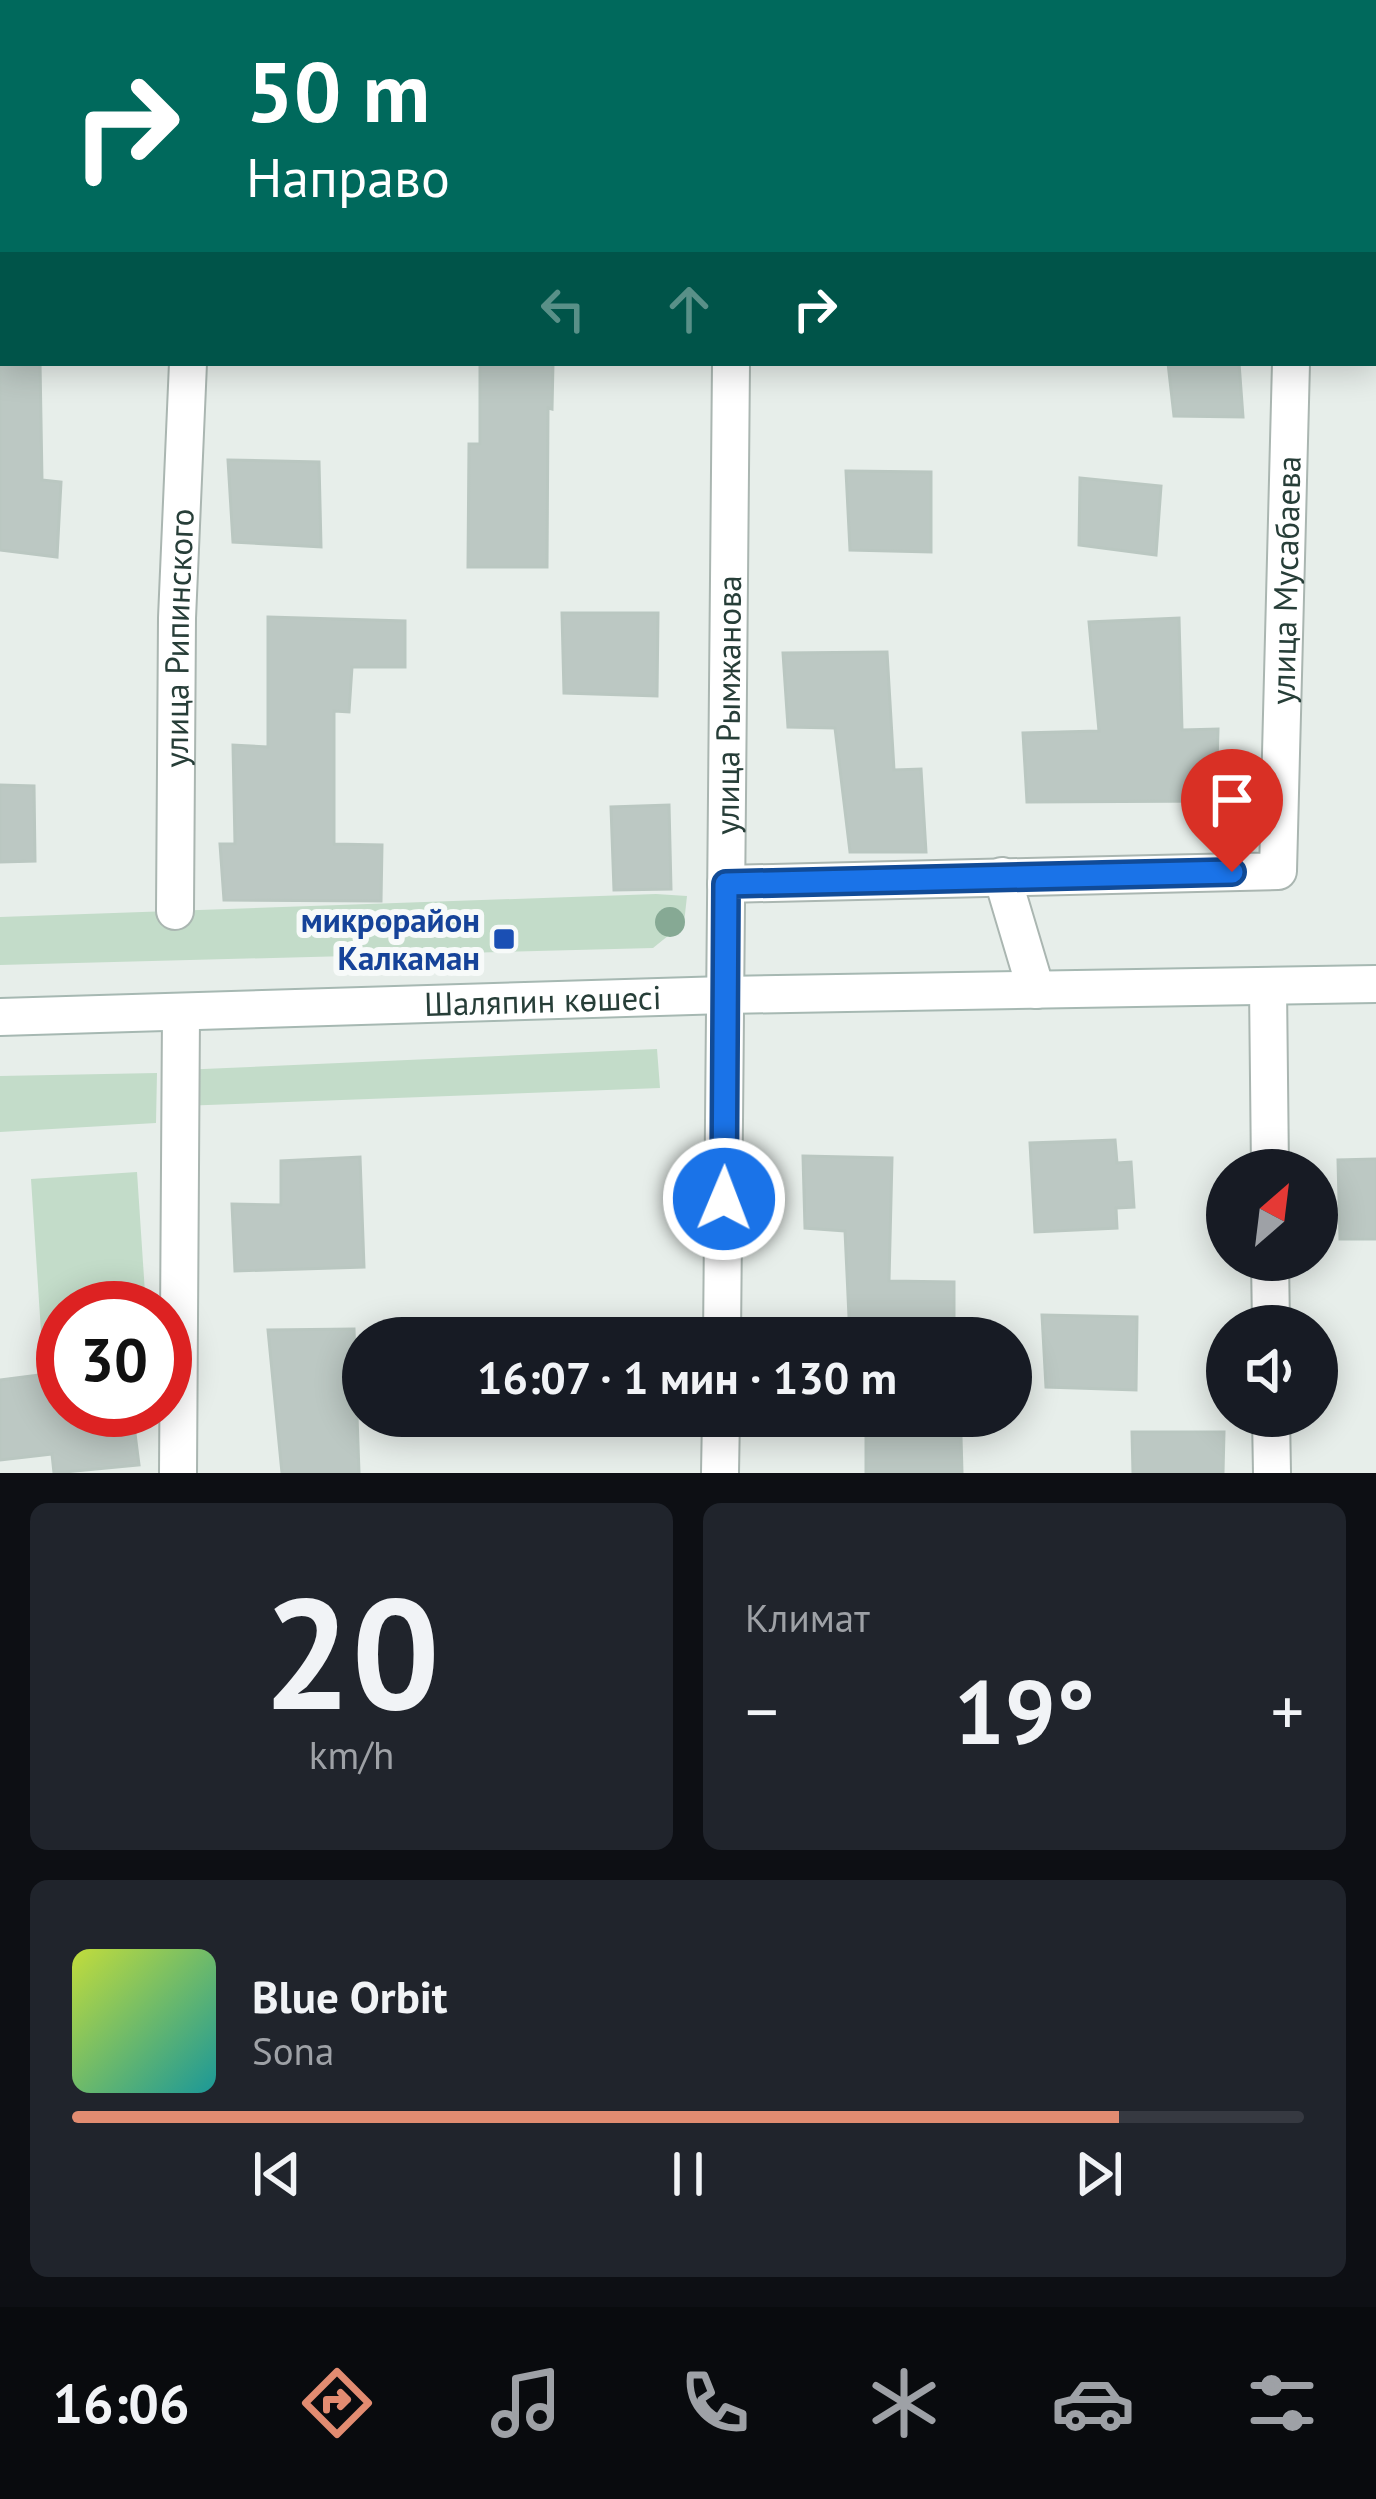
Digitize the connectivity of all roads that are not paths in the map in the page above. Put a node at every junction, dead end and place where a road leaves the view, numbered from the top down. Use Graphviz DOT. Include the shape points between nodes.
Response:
graph roads {
  1 [pos="188,366"];
  2 [pos="731,366"];
  3 [pos="1291,366"];
  4 [pos="1002,875"];
  5 [pos="726,884"];
  6 [pos="175,911"];
  7 [pos="1376,984"];
  8 [pos="1268,986"];
  9 [pos="1036,990"];
  10 [pos="725,995"];
  11 [pos="181,1014"];
  12 [pos="0,1017"];
  13 [pos="1270,1149"];
  14 [pos="722,1317"];
  15 [pos="721,1437"];
  16 [pos="1271,1437"];
  17 [pos="178,1473"];
  18 [pos="720,1473"];
  19 [pos="1272,1473"];
  1 -- 6 [label="street, улица Рипинского"];
  2 -- 5 [label="street, улица Рымжанова"];
  3 -- 4 [label="street, улица Мусабаева" via="1278,871"];
  4 -- 5 [label="street"];
  4 -- 9 [label="street"];
  5 -- 10 [label="street, улица Рымжанова"];
  7 -- 8 [label="street, Шаляпин көшесі"];
  8 -- 9 [label="street, Шаляпин көшесі"];
  8 -- 13 [label="street"];
  9 -- 10 [label="street, Шаляпин көшесі"];
  10 -- 11 [label="street, Шаляпин көшесі"];
  10 -- 14 [label="street, улица Рымжанова"];
  11 -- 12 [label="street, Шаляпин көшесі"];
  11 -- 17 [label="street"];
  15 -- 18 [label="street"];
  16 -- 19 [label="street"];
}
